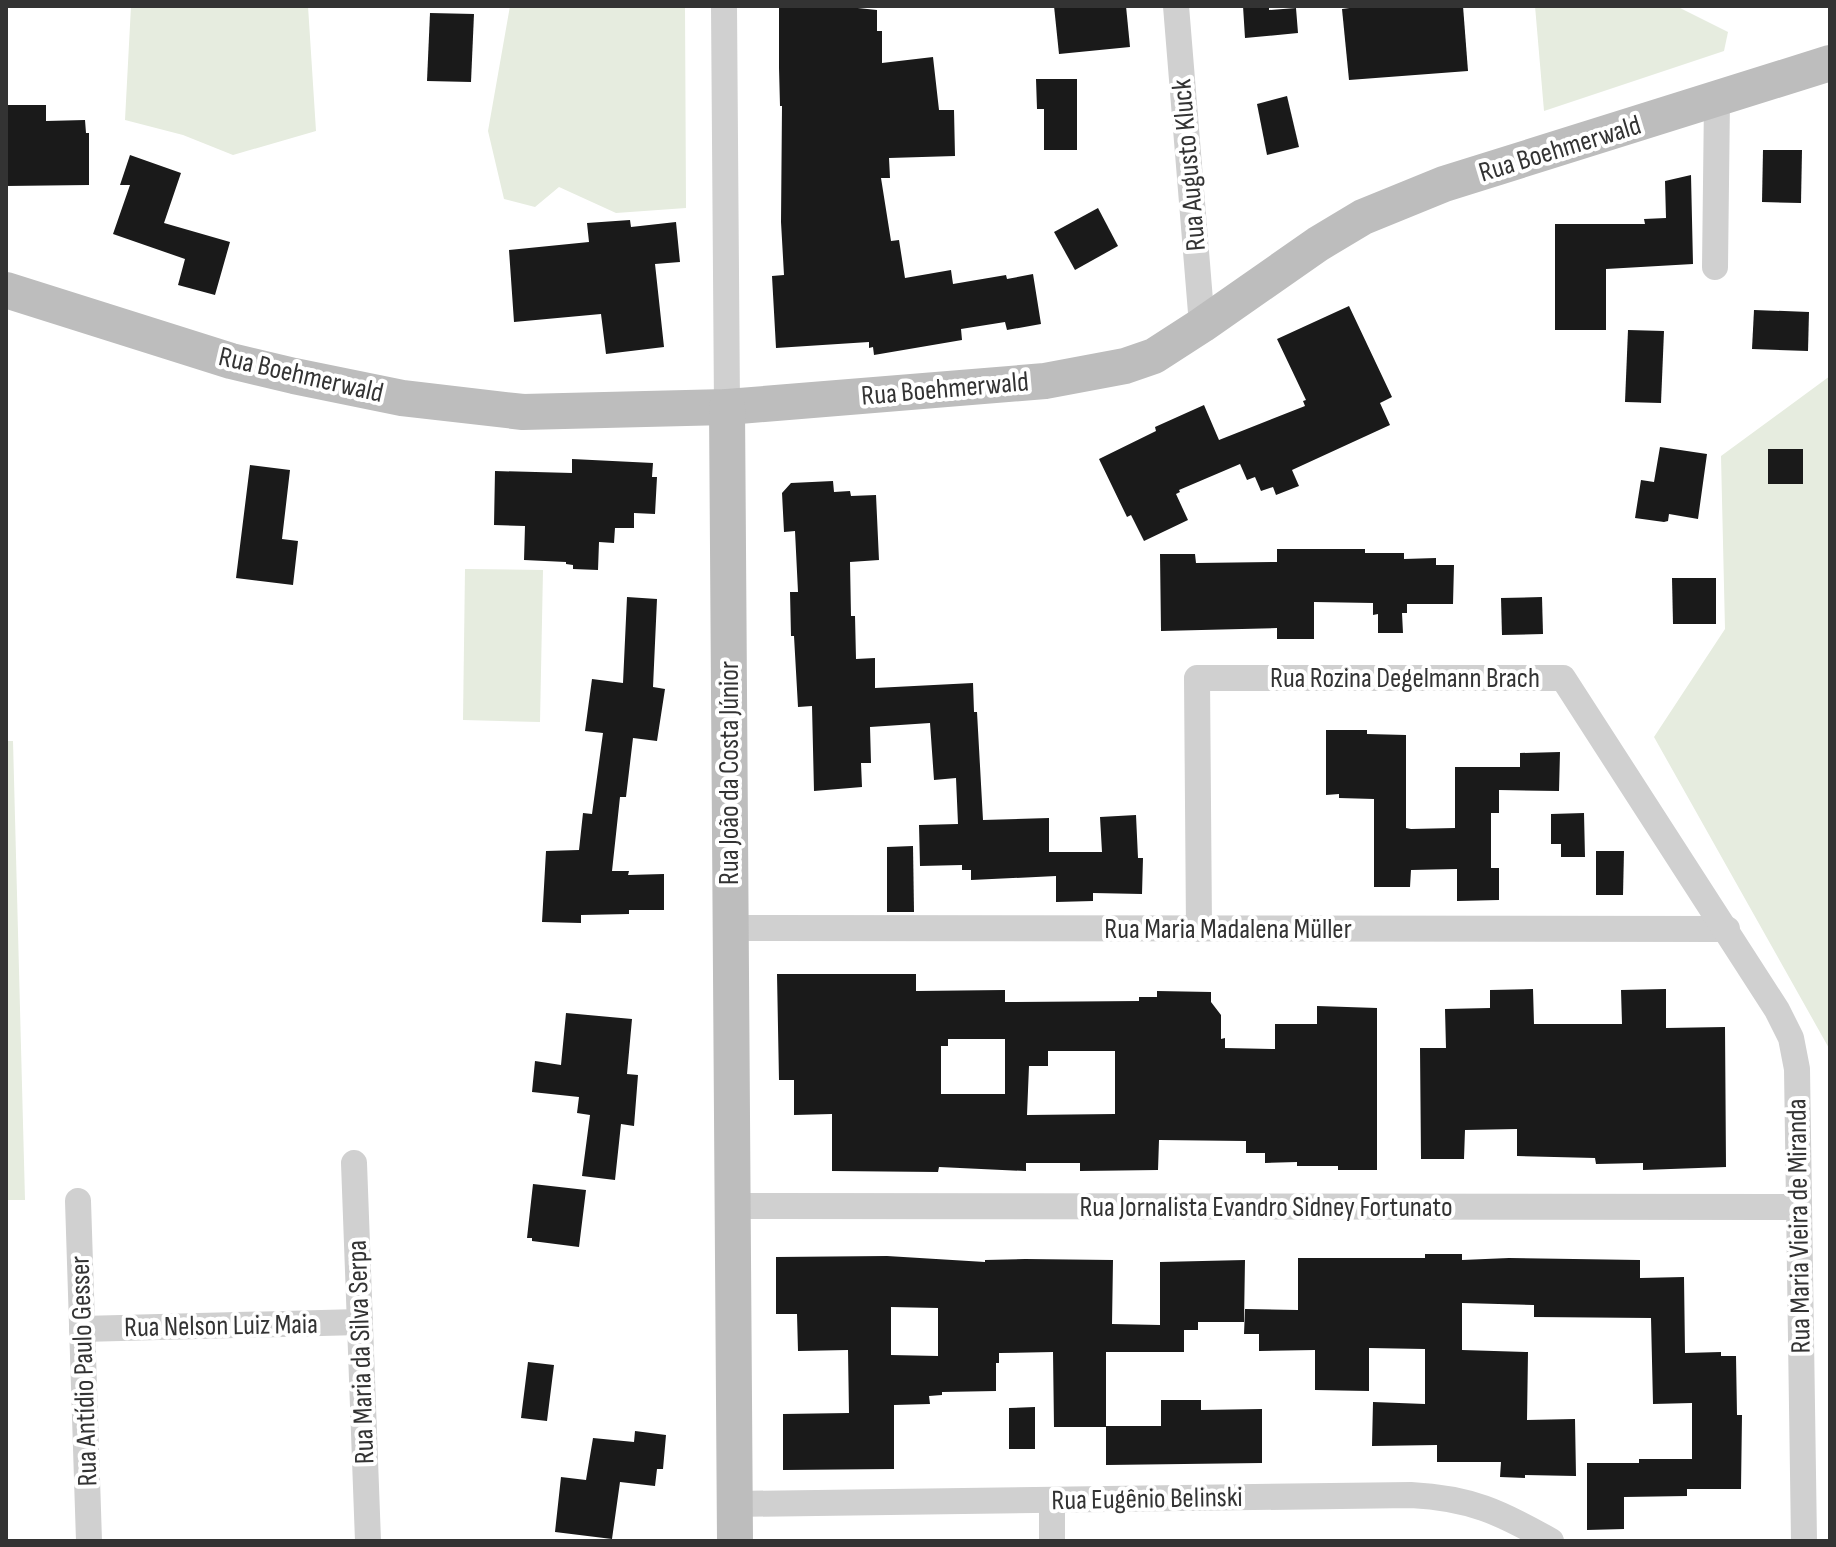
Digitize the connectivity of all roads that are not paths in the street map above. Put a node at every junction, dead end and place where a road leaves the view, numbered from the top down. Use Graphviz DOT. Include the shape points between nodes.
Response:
graph roads {
  1 [pos="724,6"];
  2 [pos="1176,6"];
  3 [pos="1830,63"];
  4 [pos="1717,100"];
  5 [pos="1715,267"];
  6 [pos="6,290"];
  7 [pos="1202,325"];
  8 [pos="727,407"];
  9 [pos="730,928"];
  10 [pos="1199,929"];
  11 [pos="1727,929"];
  12 [pos="354,1163"];
  13 [pos="78,1201"];
  14 [pos="732,1206"];
  15 [pos="1799,1207"];
  16 [pos="360,1322"];
  17 [pos="82,1329"];
  18 [pos="1052,1500"];
  19 [pos="734,1504"];
  20 [pos="89,1541"];
  21 [pos="368,1541"];
  22 [pos="735,1541"];
  23 [pos="1052,1541"];
  24 [pos="1551,1541"];
  25 [pos="1804,1541"];
  1 -- 8 [label="street, Rua João da Costa Júnior"];
  2 -- 7 [label="street, Rua Augusto Kluck"];
  3 -- 4 [label="main road, Rua Boehmerwald"];
  4 -- 5 [label="street"];
  4 -- 7 [label="main road, Rua Boehmerwald" via="1444,184 1363,217"];
  6 -- 8 [label="main road, Rua Boehmerwald" via="231,361 402,398 523,412"];
  7 -- 8 [label="main road, Rua Boehmerwald" via="1154,356 1093,374"];
  8 -- 9 [label="main road, Rua João da Costa Júnior"];
  9 -- 10 [label="street, Rua Maria Madalena Müller"];
  9 -- 14 [label="main road, Rua João da Costa Júnior"];
  10 -- 11 [label="street, Rua Maria Madalena Müller"];
  10 -- 11 [label="street, Rua Rozina Degelmann Brach" via="1197,678 1563,678"];
  11 -- 15 [label="street, Rua Maria Vieira de Miranda" via="1791,1038 1797,1069"];
  12 -- 16 [label="street, Rua Maria da Silva Serpa"];
  13 -- 17 [label="street, Rua Antídio Paulo Gesser"];
  14 -- 15 [label="street, Rua Jornalista Evandro Sidney Fortunato"];
  14 -- 19 [label="main road, Rua João da Costa Júnior"];
  15 -- 25 [label="street, Rua Maria Vieira de Miranda"];
  16 -- 17 [label="street, Rua Nelson Luiz Maia"];
  16 -- 21 [label="street, Rua Maria da Silva Serpa"];
  17 -- 20 [label="street, Rua Antídio Paulo Gesser"];
  18 -- 19 [label="street, Rua Eugênio Belinski"];
  18 -- 23 [label="street"];
  18 -- 24 [label="street, Rua Eugênio Belinski" via="1432,1496 1485,1508"];
  19 -- 22 [label="main road, Rua João da Costa Júnior"];
}
